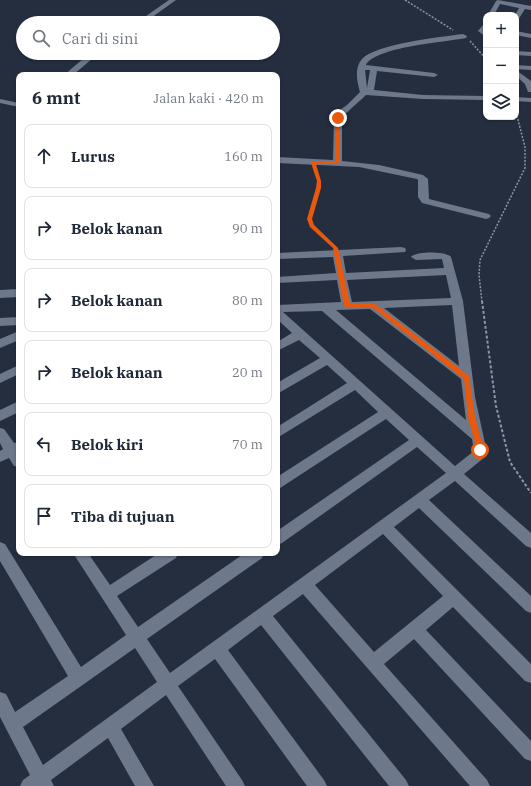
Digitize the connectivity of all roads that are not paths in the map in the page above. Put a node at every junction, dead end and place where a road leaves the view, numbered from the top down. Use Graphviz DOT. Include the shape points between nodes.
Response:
graph roads {
  1 [pos="173,0"];
  2 [pos="523,6"];
  3 [pos="531,8"];
  4 [pos="492,12"];
  5 [pos="519,13"];
  6 [pos="149,16"];
  7 [pos="519,34"];
  8 [pos="463,36"];
  9 [pos="531,36"];
  10 [pos="519,39"];
  11 [pos="531,40"];
  12 [pos="519,53"];
  13 [pos="531,54"];
  14 [pos="86,60"];
  15 [pos="362,67"];
  16 [pos="519,67"];
  17 [pos="374,68"];
  18 [pos="531,68"];
  19 [pos="72,72"];
  20 [pos="434,75"];
  21 [pos="519,75"];
  22 [pos="530,85"];
  23 [pos="367,92"];
  24 [pos="483,98"];
  25 [pos="519,99"];
  26 [pos="531,100"];
  27 [pos="0,101"];
  28 [pos="16,104"];
  29 [pos="280,160"];
  30 [pos="338,163"];
  31 [pos="486,216"];
  32 [pos="402,250"];
  33 [pos="337,253"];
  34 [pos="280,256"];
  35 [pos="416,257"];
  36 [pos="451,271"];
  37 [pos="342,277"];
  38 [pos="280,280"];
  39 [pos="16,293"];
  40 [pos="0,294"];
  41 [pos="458,301"];
  42 [pos="373,305"];
  43 [pos="347,306"];
  44 [pos="325,307"];
  45 [pos="280,309"];
  46 [pos="280,316"];
  47 [pos="16,321"];
  48 [pos="0,322"];
  49 [pos="300,334"];
  50 [pos="16,336"];
  51 [pos="0,344"];
  52 [pos="280,345"];
  53 [pos="328,359"];
  54 [pos="16,371"];
  55 [pos="467,378"];
  56 [pos="0,379"];
  57 [pos="356,384"];
  58 [pos="280,387"];
  59 [pos="16,408"];
  60 [pos="387,412"];
  61 [pos="0,416"];
  62 [pos="280,432"];
  63 [pos="0,433"];
  64 [pos="476,434"];
  65 [pos="418,440"];
  66 [pos="15,449"];
  67 [pos="0,457"];
  68 [pos="455,474"];
  69 [pos="280,482"];
  70 [pos="420,500"];
  71 [pos="384,526"];
  72 [pos="280,537"];
  73 [pos="531,542"];
  74 [pos="0,548"];
  75 [pos="83,556"];
  76 [pos="166,556"];
  77 [pos="253,556"];
  78 [pos="304,584"];
  79 [pos="108,594"];
  80 [pos="454,597"];
  81 [pos="531,606"];
  82 [pos="262,615"];
  83 [pos="415,629"];
  84 [pos="136,637"];
  85 [pos="217,648"];
  86 [pos="373,663"];
  87 [pos="531,675"];
  88 [pos="78,678"];
  89 [pos="168,684"];
  90 [pos="0,700"];
  91 [pos="12,724"];
  92 [pos="110,726"];
  93 [pos="531,753"];
  94 [pos="38,783"];
  95 [pos="145,786"];
  96 [pos="236,786"];
  97 [pos="318,786"];
  98 [pos="400,786"];
  99 [pos="481,786"];
  1 -- 6 [label="street"];
  2 -- 3 [label="street"];
  2 -- 4 [label="street" via="495,2"];
  2 -- 5 [label="street"];
  7 -- 9 [label="street"];
  8 -- 15 [label="street" via="378,53 364,60"];
  10 -- 11 [label="street"];
  12 -- 13 [label="street"];
  14 -- 19 [label="street"];
  15 -- 17 [label="street"];
  15 -- 23 [label="street" via="359,76"];
  16 -- 18 [label="street"];
  17 -- 20 [label="street"];
  17 -- 23 [label="street"];
  21 -- 22 [label="street"];
  23 -- 24 [label="street"];
  23 -- 30 [label="street" via="338,118"];
  25 -- 26 [label="street"];
  27 -- 28 [label="street"];
  29 -- 30 [label="street"];
  30 -- 31 [label="street" via="386,168 420,177 423,179 425,201"];
  32 -- 33 [label="street"];
  33 -- 34 [label="street"];
  33 -- 37 [label="street"];
  35 -- 36 [label="street" via="446,256"];
  36 -- 37 [label="street"];
  36 -- 41 [label="street"];
  37 -- 38 [label="street"];
  37 -- 43 [label="street"];
  39 -- 40 [label="street"];
  41 -- 42 [label="street"];
  41 -- 55 [label="street"];
  42 -- 43 [label="street"];
  42 -- 55 [label="street"];
  43 -- 44 [label="street"];
  44 -- 45 [label="street"];
  44 -- 64 [label="street"];
  46 -- 49 [label="street"];
  47 -- 48 [label="street"];
  49 -- 52 [label="street"];
  49 -- 53 [label="street"];
  50 -- 51 [label="street"];
  53 -- 57 [label="street"];
  53 -- 58 [label="street"];
  54 -- 56 [label="street"];
  55 -- 64 [label="street"];
  57 -- 60 [label="street"];
  57 -- 62 [label="street"];
  59 -- 61 [label="street"];
  60 -- 65 [label="street"];
  60 -- 69 [label="street"];
  63 -- 66 [label="street"];
  64 -- 68 [label="street" via="480,453"];
  65 -- 68 [label="street"];
  65 -- 72 [label="street"];
  66 -- 67 [label="street"];
  68 -- 70 [label="street"];
  68 -- 73 [label="street"];
  70 -- 71 [label="street"];
  70 -- 81 [label="street"];
  71 -- 78 [label="street"];
  71 -- 80 [label="street"];
  74 -- 88 [label="street"];
  75 -- 79 [label="street"];
  76 -- 79 [label="street"];
  77 -- 84 [label="street"];
  78 -- 82 [label="street"];
  78 -- 86 [label="street"];
  79 -- 84 [label="street"];
  80 -- 83 [label="street"];
  80 -- 87 [label="street"];
  82 -- 85 [label="street"];
  82 -- 98 [label="street"];
  83 -- 86 [label="street"];
  83 -- 93 [label="street"];
  84 -- 88 [label="street"];
  84 -- 89 [label="street"];
  85 -- 89 [label="street"];
  85 -- 97 [label="street"];
  86 -- 99 [label="street"];
  88 -- 91 [label="street"];
  89 -- 92 [label="street"];
  89 -- 96 [label="street"];
  90 -- 91 [label="street"];
  91 -- 94 [label="street"];
  92 -- 94 [label="street"];
  92 -- 95 [label="street"];
}
